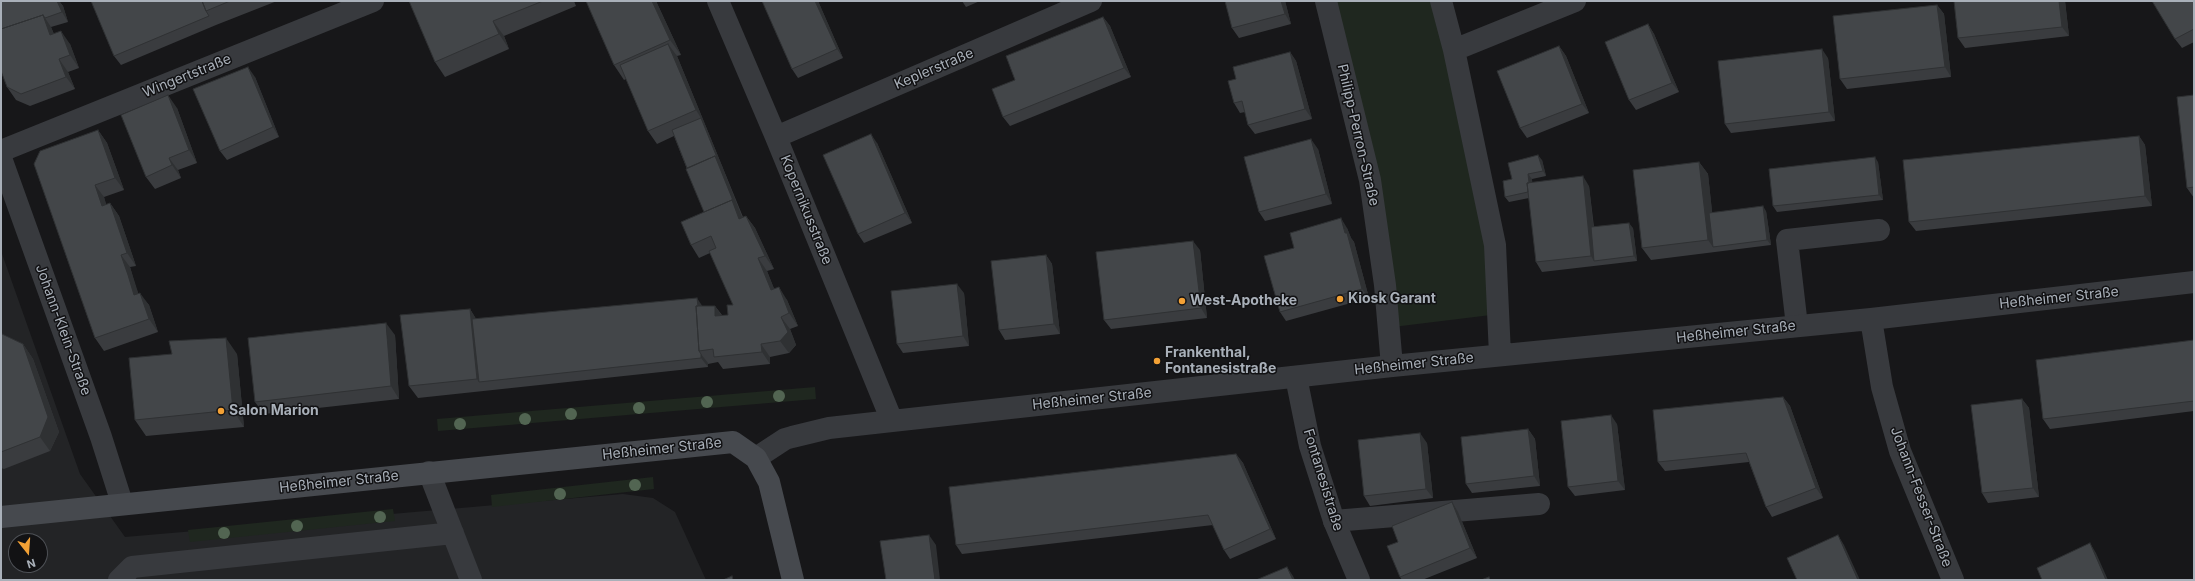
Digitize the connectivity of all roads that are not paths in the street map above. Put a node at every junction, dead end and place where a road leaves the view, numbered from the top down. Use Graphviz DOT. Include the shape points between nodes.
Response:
graph roads {
  1 [pos="372,1"];
  2 [pos="718,1"];
  3 [pos="1091,1"];
  4 [pos="1326,1"];
  5 [pos="1442,1"];
  6 [pos="1575,1"];
  7 [pos="1454,50"];
  8 [pos="776,137"];
  9 [pos="1,151"];
  10 [pos="1,158"];
  11 [pos="1879,230"];
  12 [pos="2194,282"];
  13 [pos="1871,319"];
  14 [pos="1798,326"];
  15 [pos="1500,355"];
  16 [pos="1392,366"];
  17 [pos="1296,377"];
  18 [pos="892,421"];
  19 [pos="756,458"];
  20 [pos="429,472"];
  21 [pos="122,504"];
  22 [pos="1539,504"];
  23 [pos="1,517"];
  24 [pos="1334,521"];
  25 [pos="453,533"];
  26 [pos="119,580"];
  27 [pos="471,580"];
  28 [pos="793,580"];
  29 [pos="1359,580"];
  30 [pos="1953,580"];
  1 -- 9 [label="street, Wingertstraße"];
  2 -- 8 [label="street, Kopernikusstraße"];
  3 -- 8 [label="street, Keplerstraße"];
  4 -- 16 [label="street, Philipp-Perron-Straße" via="1370,180 1385,285"];
  5 -- 7 [label="street"];
  6 -- 7 [label="street"];
  7 -- 15 [label="street" via="1495,245"];
  8 -- 18 [label="street, Kopernikusstraße"];
  10 -- 21 [label="street, Johann-Klein-Straße" via="101,436"];
  11 -- 14 [label="street" via="1787,240"];
  12 -- 13 [label="street, Heßheimer Straße"];
  13 -- 14 [label="street, Heßheimer Straße"];
  13 -- 30 [label="street, Johann-Fesser-Straße" via="1882,387 1900,451"];
  14 -- 15 [label="street, Heßheimer Straße"];
  15 -- 16 [label="street, Heßheimer Straße"];
  16 -- 17 [label="street, Heßheimer Straße"];
  17 -- 18 [label="street, Heßheimer Straße"];
  17 -- 24 [label="street, Fontanesistraße" via="1310,446"];
  18 -- 19 [label="street, Heßheimer Straße" via="829,428 784,439"];
  19 -- 20 [label="street, Heßheimer Straße" via="734,442"];
  19 -- 28 [label="street" via="769,482"];
  20 -- 21 [label="street, Heßheimer Straße"];
  20 -- 25 [label="street"];
  21 -- 23 [label="street, Heßheimer Straße"];
  22 -- 24 [label="street"];
  24 -- 29 [label="street, Fontanesistraße"];
  25 -- 26 [label="street" via="132,567"];
  25 -- 27 [label="street"];
}
